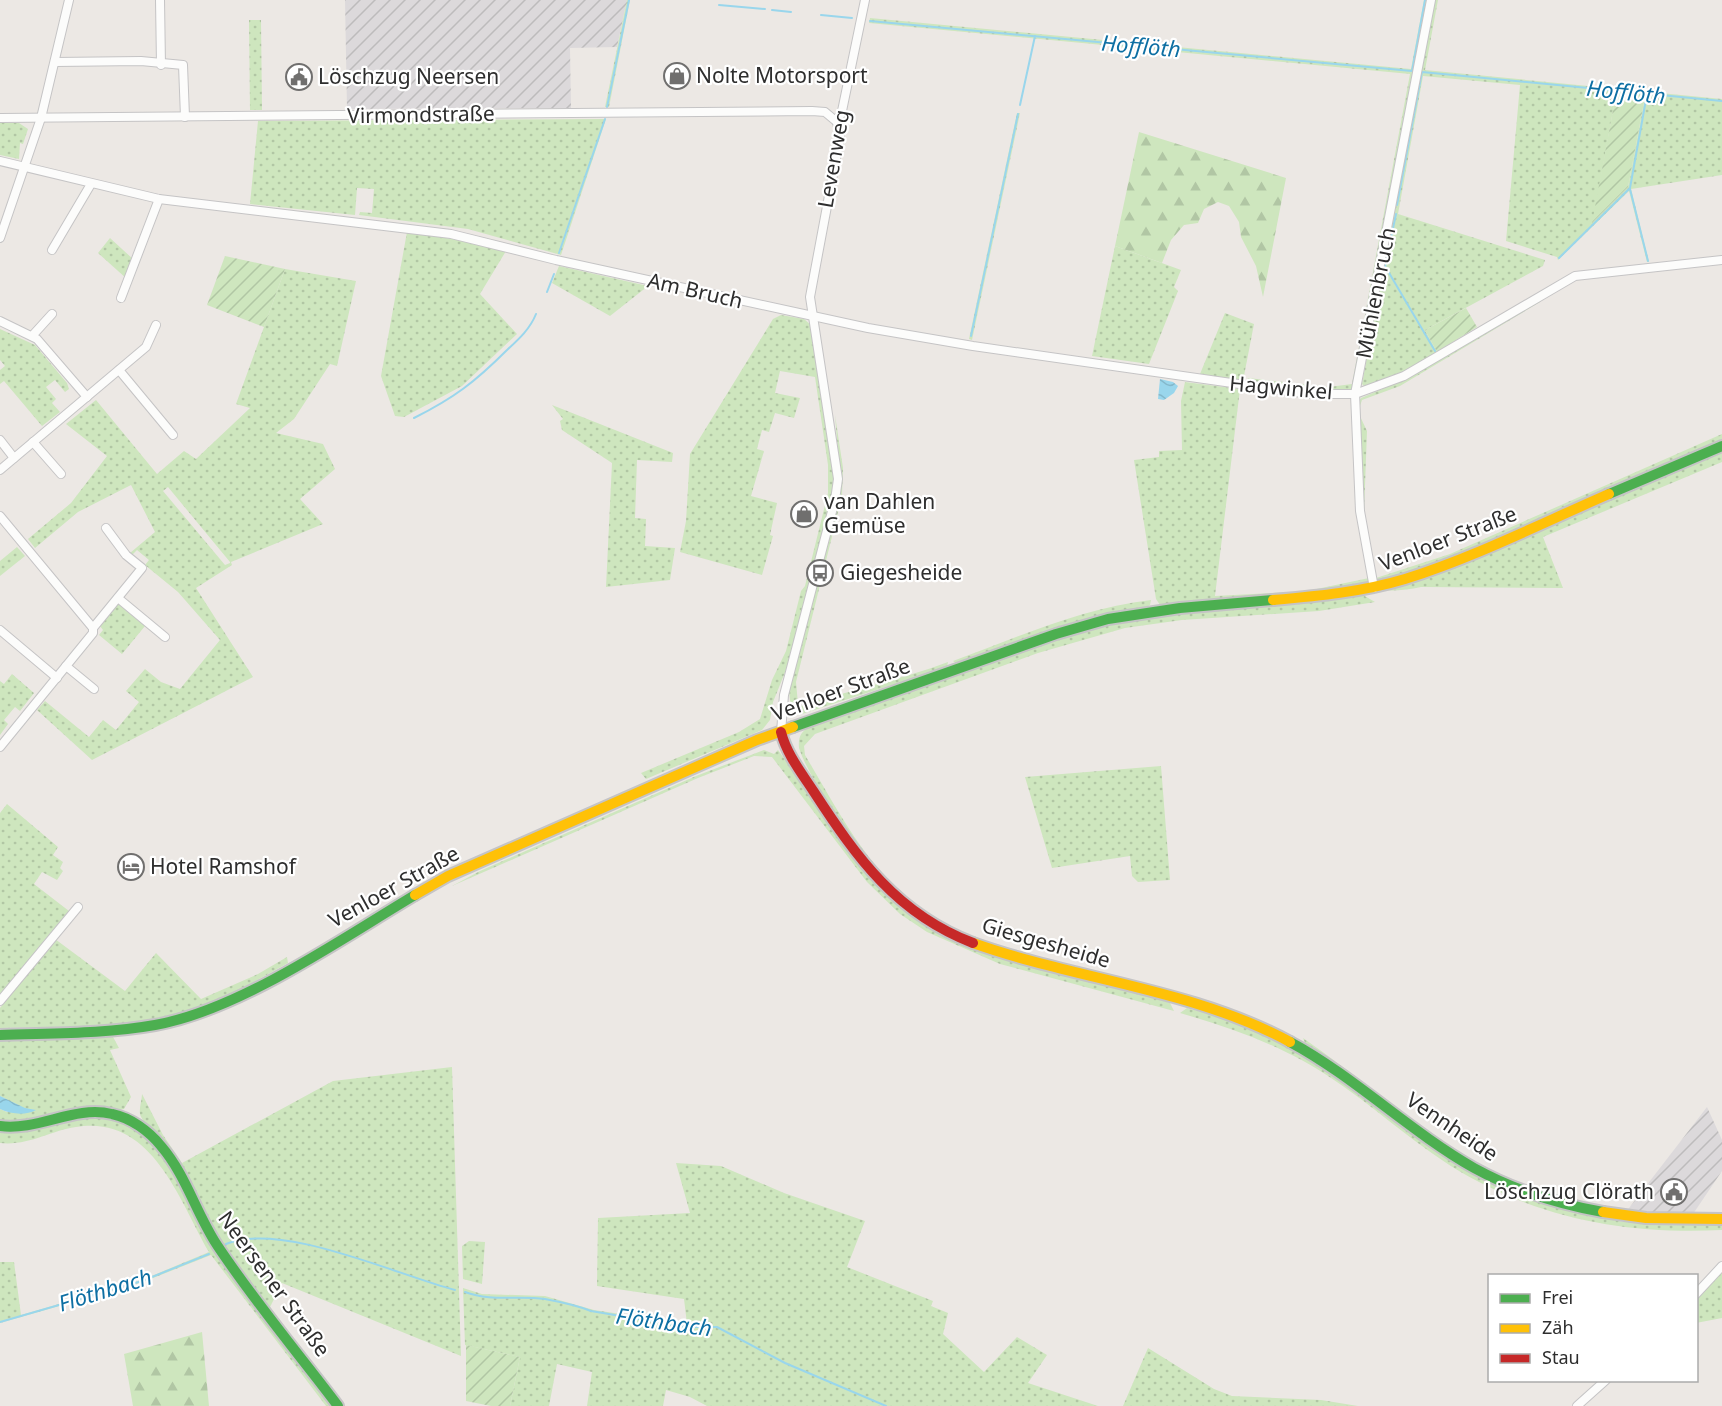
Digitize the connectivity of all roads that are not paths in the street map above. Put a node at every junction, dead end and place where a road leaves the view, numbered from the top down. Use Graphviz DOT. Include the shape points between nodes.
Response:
graph roads {
  1 [pos="69,0"];
  2 [pos="160,0"];
  3 [pos="865,0"];
  4 [pos="1431,0"];
  5 [pos="55,62"];
  6 [pos="161,64"];
  7 [pos="185,117"];
  8 [pos="0,118"];
  9 [pos="41,118"];
  10 [pos="837,122"];
  11 [pos="0,161"];
  12 [pos="26,168"];
  13 [pos="91,184"];
  14 [pos="159,199"];
  15 [pos="0,238"];
  16 [pos="52,250"];
  17 [pos="1722,260"];
  18 [pos="121,298"];
  19 [pos="52,314"];
  20 [pos="814,318"];
  21 [pos="0,321"];
  22 [pos="156,325"];
  23 [pos="32,336"];
  24 [pos="119,370"];
  25 [pos="1355,394"];
  26 [pos="87,397"];
  27 [pos="173,435"];
  28 [pos="0,440"];
  29 [pos="33,442"];
  30 [pos="1722,446"];
  31 [pos="14,458"];
  32 [pos="0,470"];
  33 [pos="61,474"];
  34 [pos="0,516"];
  35 [pos="106,528"];
  36 [pos="1374,588"];
  37 [pos="118,598"];
  38 [pos="93,628"];
  39 [pos="0,630"];
  40 [pos="165,637"];
  41 [pos="66,666"];
  42 [pos="57,678"];
  43 [pos="94,689"];
  44 [pos="781,732"];
  45 [pos="0,747"];
  46 [pos="78,907"];
  47 [pos="0,1001"];
  48 [pos="0,1035"];
  49 [pos="1374,1096"];
  50 [pos="0,1125"];
  51 [pos="1722,1219"];
  52 [pos="1722,1266"];
  53 [pos="1698,1292"];
  54 [pos="1604,1382"];
  55 [pos="338,1406"];
  56 [pos="1577,1406"];
  1 -- 5 [label="street"];
  2 -- 6 [label="street"];
  3 -- 10 [label="street, Levenweg"];
  4 -- 25 [label="street, Mühlenbruch"];
  5 -- 6 [label="street"];
  5 -- 9 [label="street"];
  6 -- 7 [label="street" via="183,65"];
  7 -- 9 [label="street, Virmondstraße"];
  7 -- 10 [label="street, Virmondstraße" via="812,111 825,112"];
  8 -- 9 [label="street, Virmondstraße"];
  9 -- 12 [label="street"];
  10 -- 20 [label="street, Levenweg" via="840,136 812,276"];
  11 -- 12 [label="street, Am Bruch"];
  12 -- 13 [label="street, Am Bruch"];
  12 -- 15 [label="street"];
  13 -- 14 [label="street, Am Bruch"];
  13 -- 16 [label="street"];
  14 -- 18 [label="street"];
  14 -- 20 [label="street, Am Bruch" via="452,234"];
  17 -- 25 [label="street, Hagwinkel" via="1575,276 1404,376"];
  19 -- 23 [label="street"];
  20 -- 25 [label="street, Hagwinkel" via="1244,386 1309,394"];
  20 -- 44 [label="street" via="838,479 784,695"];
  21 -- 23 [label="street"];
  22 -- 24 [label="street" via="146,347"];
  23 -- 26 [label="street"];
  24 -- 26 [label="street"];
  24 -- 27 [label="street"];
  25 -- 36 [label="street, Mühlenbruch" via="1360,511"];
  26 -- 29 [label="street"];
  28 -- 31 [label="street"];
  29 -- 31 [label="street"];
  29 -- 33 [label="street"];
  30 -- 36 [label="main road, Venloer Straße" via="1461,558"];
  31 -- 32 [label="street"];
  34 -- 38 [label="street"];
  35 -- 37 [label="street" via="126,555 142,568"];
  36 -- 44 [label="main road, Venloer Straße" via="1108,619"];
  37 -- 38 [label="street"];
  37 -- 40 [label="street"];
  38 -- 41 [label="street"];
  39 -- 42 [label="street"];
  41 -- 42 [label="street"];
  41 -- 43 [label="street"];
  42 -- 45 [label="street"];
  44 -- 48 [label="main road, Venloer Straße" via="743,745 448,876 294,967 225,1002 155,1024 96,1032"];
  44 -- 49 [label="main road, Giesgesheide" via="785,748 867,866 886,888 930,923 999,953 1258,1027 1330,1064"];
  46 -- 47 [label="street"];
  49 -- 51 [label="main road, Vennheide" via="1443,1148 1484,1173 1544,1199 1625,1218"];
  50 -- 55 [label="main road, Neersener Straße" via="27,1127 82,1111 110,1113 146,1130 163,1147 217,1244"];
  52 -- 53 [label="street"];
  54 -- 56 [label="street"];
}
